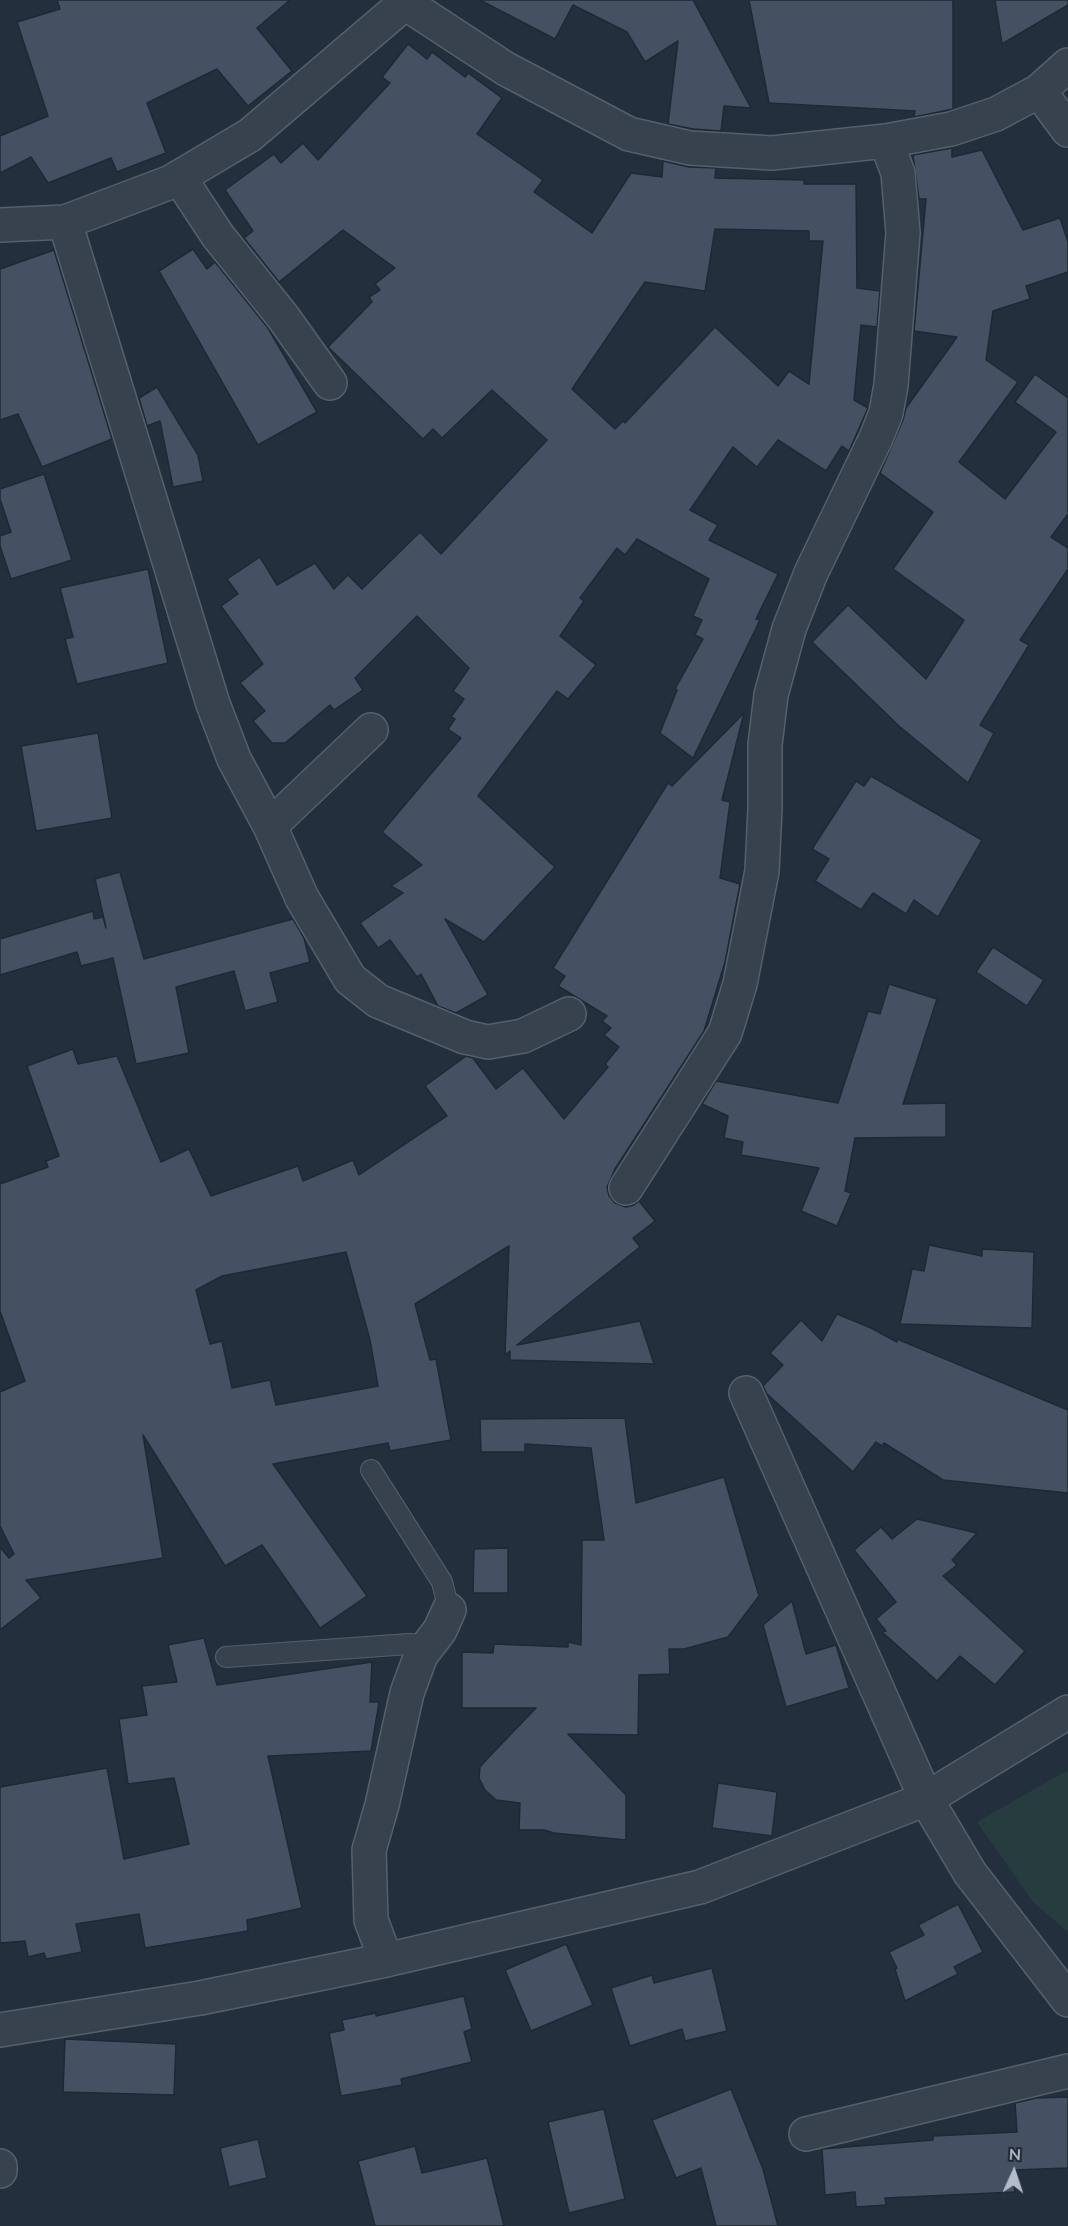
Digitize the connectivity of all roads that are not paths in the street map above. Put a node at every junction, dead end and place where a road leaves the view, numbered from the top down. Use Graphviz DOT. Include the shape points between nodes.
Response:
graph roads {
  1 [pos="404,1"];
  2 [pos="1068,65"];
  3 [pos="1039,91"];
  4 [pos="1068,130"];
  5 [pos="886,141"];
  6 [pos="179,177"];
  7 [pos="65,222"];
  8 [pos="0,225"];
  9 [pos="330,382"];
  10 [pos="370,730"];
  11 [pos="270,826"];
  12 [pos="568,1014"];
  13 [pos="626,1188"];
  14 [pos="746,1393"];
  15 [pos="371,1470"];
  16 [pos="449,1610"];
  17 [pos="427,1645"];
  18 [pos="226,1657"];
  19 [pos="1068,1712"];
  20 [pos="926,1799"];
  21 [pos="386,1960"];
  22 [pos="1068,2000"];
  23 [pos="0,2030"];
  24 [pos="1068,2071"];
  25 [pos="806,2134"];
  26 [pos="0,2166"];
  27 [pos="0,2171"];
  1 -- 5 [label="street" via="506,69 629,134 690,148 772,153"];
  1 -- 6 [label="street" via="250,135"];
  2 -- 3 [label="street"];
  3 -- 4 [label="street"];
  3 -- 5 [label="street" via="996,114 951,129"];
  5 -- 13 [label="street" via="898,173 903,233 886,413 811,573 789,628 771,695 765,745 762,871 740,984 725,1033"];
  6 -- 7 [label="street"];
  6 -- 9 [label="street" via="218,236"];
  7 -- 8 [label="street"];
  7 -- 11 [label="street" via="213,704 234,759"];
  10 -- 11 [label="street"];
  11 -- 12 [label="street" via="302,898 339,963 350,979 378,1001 465,1037 488,1042 523,1036"];
  14 -- 20 [label="street"];
  15 -- 16 [label="lane" via="442,1582"];
  16 -- 17 [label="street" via="440,1630"];
  17 -- 18 [label="lane"];
  17 -- 21 [label="street" via="408,1693 369,1850 371,1920"];
  19 -- 20 [label="street"];
  20 -- 21 [label="street" via="700,1887"];
  20 -- 22 [label="street" via="970,1874"];
  21 -- 23 [label="street" via="200,1998"];
  24 -- 25 [label="street"];
  26 -- 27 [label="street"];
}
